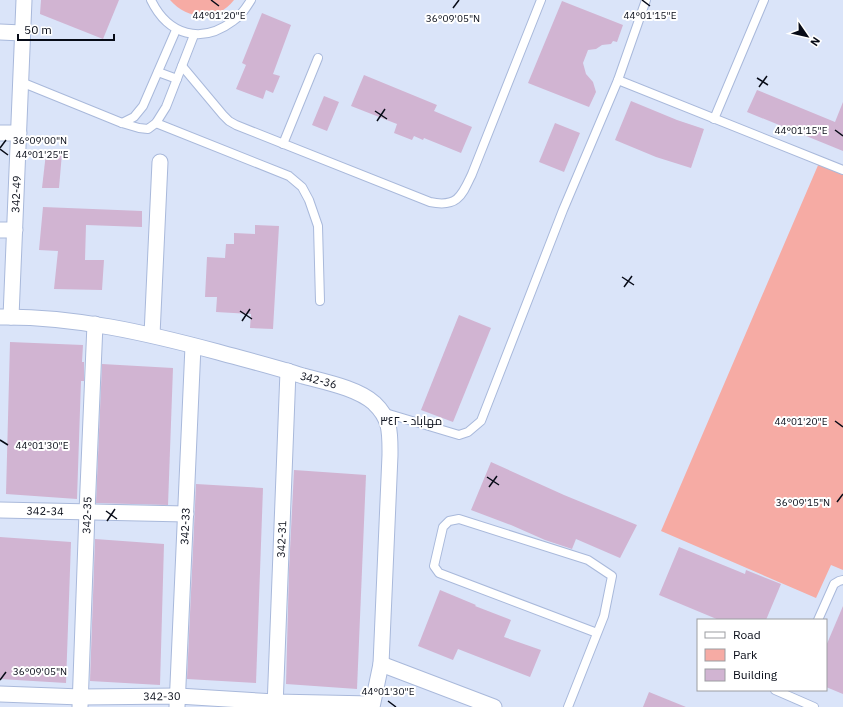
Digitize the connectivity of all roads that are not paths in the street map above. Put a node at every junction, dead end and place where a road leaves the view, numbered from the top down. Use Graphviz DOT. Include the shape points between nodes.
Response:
graph roads {
  1 [pos="24,0"];
  2 [pos="151,0"];
  3 [pos="251,0"];
  4 [pos="542,0"];
  5 [pos="646,0"];
  6 [pos="764,0"];
  7 [pos="176,30"];
  8 [pos="0,32"];
  9 [pos="22,33"];
  10 [pos="194,35"];
  11 [pos="318,58"];
  12 [pos="182,66"];
  13 [pos="158,72"];
  14 [pos="177,79"];
  15 [pos="618,80"];
  16 [pos="21,82"];
  17 [pos="714,119"];
  18 [pos="122,123"];
  19 [pos="156,123"];
  20 [pos="0,133"];
  21 [pos="19,133"];
  22 [pos="283,144"];
  23 [pos="160,162"];
  24 [pos="843,170"];
  25 [pos="0,230"];
  26 [pos="15,230"];
  27 [pos="320,301"];
  28 [pos="6,317"];
  29 [pos="95,324"];
  30 [pos="152,335"];
  31 [pos="193,346"];
  32 [pos="288,371"];
  33 [pos="382,412"];
  34 [pos="0,510"];
  35 [pos="87,512"];
  36 [pos="186,514"];
  37 [pos="843,580"];
  38 [pos="818,619"];
  39 [pos="597,633"];
  40 [pos="381,664"];
  41 [pos="777,691"];
  42 [pos="0,694"];
  43 [pos="80,702"];
  44 [pos="178,702"];
  45 [pos="471,702"];
  46 [pos="275,704"];
  47 [pos="372,706"];
  48 [pos="494,707"];
  49 [pos="568,707"];
  50 [pos="814,707"];
  1 -- 9 [label="street, 342-49"];
  2 -- 7 [label="lane" via="164,21"];
  3 -- 10 [label="lane" via="243,12 229,24 214,31"];
  4 -- 22 [label="lane" via="472,174 455,200 440,204 430,202"];
  5 -- 15 [label="lane"];
  6 -- 17 [label="lane"];
  7 -- 10 [label="lane"];
  7 -- 13 [label="lane"];
  8 -- 9 [label="street"];
  9 -- 16 [label="street, 342-49"];
  10 -- 12 [label="lane"];
  11 -- 22 [label="lane"];
  12 -- 14 [label="lane"];
  12 -- 22 [label="lane" via="229,121"];
  13 -- 14 [label="lane"];
  13 -- 18 [label="lane" via="143,106 134,117"];
  14 -- 19 [label="lane" via="166,107"];
  15 -- 17 [label="lane"];
  15 -- 33 [label="lane" via="563,210 481,421 468,432 458,435"];
  16 -- 18 [label="lane"];
  16 -- 21 [label="street, 342-49"];
  17 -- 24 [label="lane"];
  18 -- 19 [label="lane" via="148,129"];
  19 -- 27 [label="lane" via="289,176 302,187 318,226"];
  20 -- 21 [label="street"];
  21 -- 26 [label="street, 342-49"];
  23 -- 30 [label="street"];
  25 -- 26 [label="street"];
  26 -- 28 [label="street, 342-49"];
  28 -- 29 [label="street, 342-36"];
  29 -- 30 [label="street, 342-36"];
  29 -- 35 [label="street, 342-35"];
  30 -- 31 [label="street, 342-36"];
  31 -- 32 [label="street, 342-36"];
  31 -- 36 [label="street, 342-33"];
  32 -- 33 [label="street, 342-36" via="356,392 374,403"];
  32 -- 46 [label="street, 342-31"];
  33 -- 40 [label="street, 342-36" via="390,429 390,455"];
  34 -- 35 [label="street, 342-34"];
  35 -- 36 [label="street, 342-34"];
  35 -- 43 [label="street, 342-35"];
  36 -- 44 [label="street, 342-33"];
  37 -- 38 [label="lane" via="834,584"];
  39 -- 39 [label="lane" via="604,616 612,576 588,560 459,519 449,521 443,527 434,566 439,573"];
  39 -- 49 [label="lane"];
  40 -- 45 [label="street"];
  40 -- 47 [label="street, 342-36"];
  41 -- 50 [label="lane"];
  42 -- 43 [label="street, 342-30"];
  43 -- 44 [label="street, 342-30"];
  44 -- 46 [label="street, 342-30"];
  45 -- 48 [label="street"];
  46 -- 47 [label="street, 342-30"];
}
